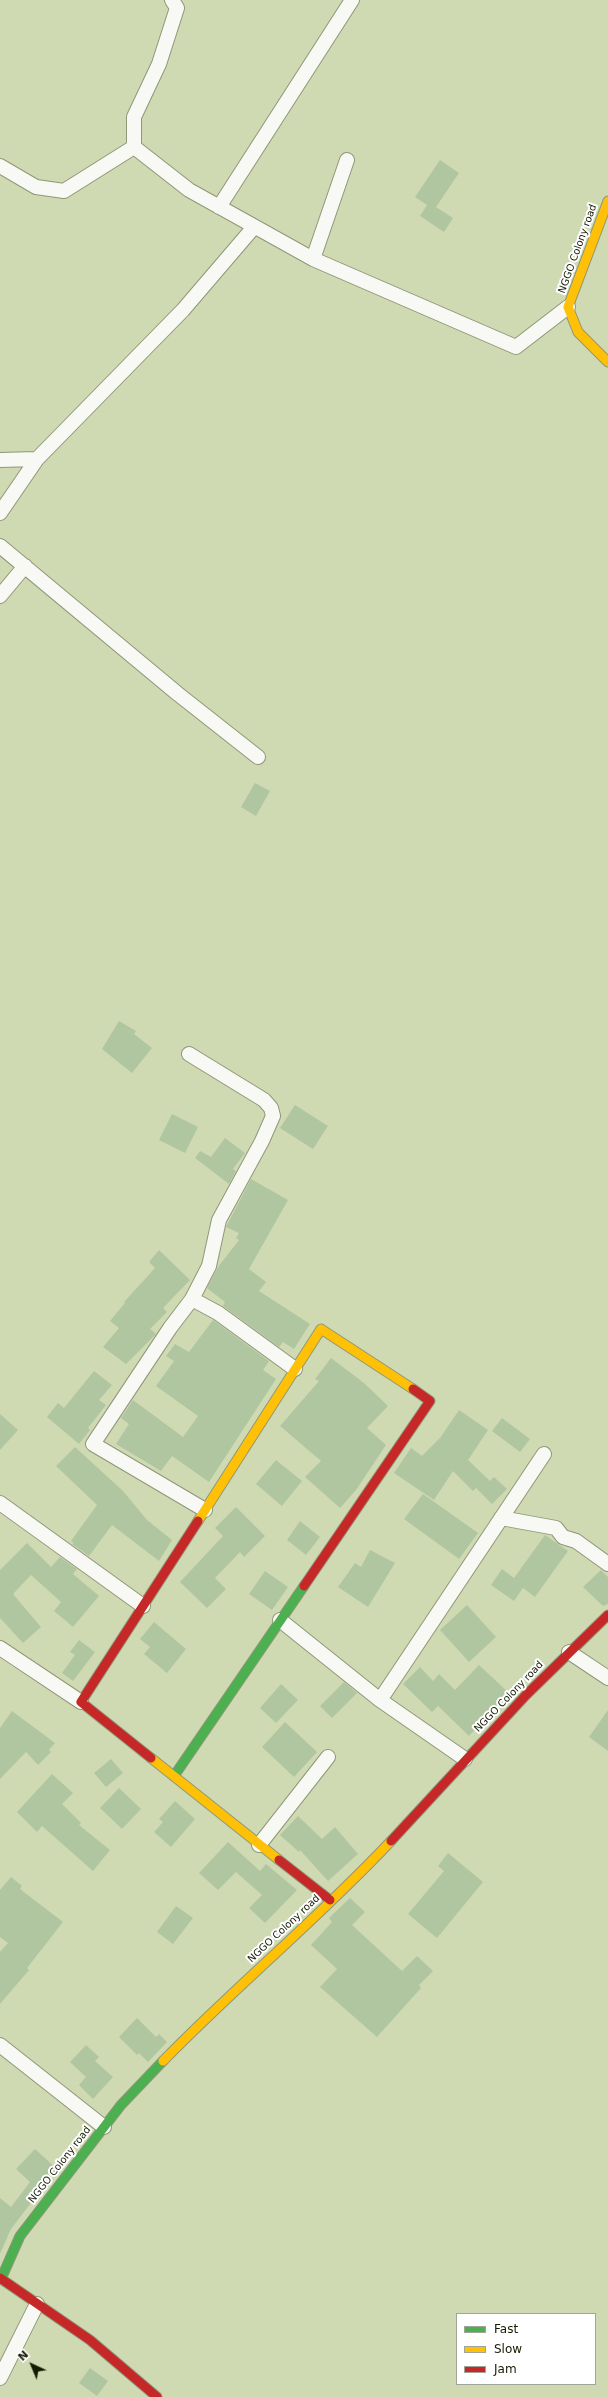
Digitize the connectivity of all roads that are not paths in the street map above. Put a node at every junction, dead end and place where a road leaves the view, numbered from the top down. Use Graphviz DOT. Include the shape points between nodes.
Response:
graph roads {
  1 [pos="172,0"];
  2 [pos="352,0"];
  3 [pos="134,147"];
  4 [pos="347,160"];
  5 [pos="0,166"];
  6 [pos="608,201"];
  7 [pos="219,207"];
  8 [pos="254,227"];
  9 [pos="314,259"];
  10 [pos="568,308"];
  11 [pos="608,362"];
  12 [pos="37,459"];
  13 [pos="0,460"];
  14 [pos="0,513"];
  15 [pos="0,546"];
  16 [pos="24,566"];
  17 [pos="0,596"];
  18 [pos="258,756"];
  19 [pos="189,1054"];
  20 [pos="192,1299"];
  21 [pos="295,1369"];
  22 [pos="544,1454"];
  23 [pos="0,1503"];
  24 [pos="204,1510"];
  25 [pos="501,1518"];
  26 [pos="608,1564"];
  27 [pos="143,1606"];
  28 [pos="608,1615"];
  29 [pos="280,1620"];
  30 [pos="0,1648"];
  31 [pos="569,1652"];
  32 [pos="608,1678"];
  33 [pos="380,1700"];
  34 [pos="81,1702"];
  35 [pos="328,1757"];
  36 [pos="465,1758"];
  37 [pos="174,1776"];
  38 [pos="259,1845"];
  39 [pos="330,1900"];
  40 [pos="0,2045"];
  41 [pos="104,2127"];
  42 [pos="0,2278"];
  43 [pos="37,2304"];
  44 [pos="0,2378"];
  45 [pos="156,2396"];
  1 -- 3 [label="street" via="177,8 159,64 134,117"];
  2 -- 7 [label="street"];
  3 -- 5 [label="street" via="64,191 36,187"];
  3 -- 7 [label="street" via="189,190"];
  4 -- 9 [label="street"];
  6 -- 10 [label="street, NGGO Colony road"];
  7 -- 8 [label="street"];
  8 -- 9 [label="street"];
  8 -- 12 [label="street" via="183,310"];
  9 -- 10 [label="street" via="516,346"];
  10 -- 11 [label="street, NGGO Colony road" via="572,325 583,340"];
  12 -- 13 [label="street"];
  12 -- 14 [label="street"];
  15 -- 16 [label="street"];
  16 -- 17 [label="street"];
  16 -- 18 [label="street" via="178,694"];
  19 -- 20 [label="street" via="264,1100 271,1108 273,1116 219,1220 209,1266"];
  20 -- 21 [label="street" via="218,1313"];
  20 -- 24 [label="street" via="93,1444"];
  21 -- 24 [label="street"];
  21 -- 29 [label="street" via="321,1329 430,1401"];
  22 -- 25 [label="street"];
  23 -- 27 [label="street"];
  24 -- 27 [label="street"];
  25 -- 26 [label="street" via="556,1528 563,1537 576,1541"];
  25 -- 33 [label="street"];
  27 -- 34 [label="street"];
  28 -- 31 [label="street, NGGO Colony road"];
  29 -- 33 [label="street"];
  29 -- 37 [label="street"];
  30 -- 34 [label="street"];
  31 -- 32 [label="street"];
  31 -- 36 [label="street, NGGO Colony road"];
  33 -- 36 [label="street"];
  34 -- 37 [label="street"];
  35 -- 38 [label="street"];
  36 -- 39 [label="street, NGGO Colony road" via="365,1869"];
  37 -- 38 [label="street"];
  38 -- 39 [label="street"];
  39 -- 41 [label="street, NGGO Colony road" via="198,2025 121,2105"];
  40 -- 41 [label="street"];
  41 -- 42 [label="street, NGGO Colony road" via="20,2236"];
  42 -- 43 [label="street"];
  43 -- 44 [label="street"];
  43 -- 45 [label="street" via="90,2340"];
}
